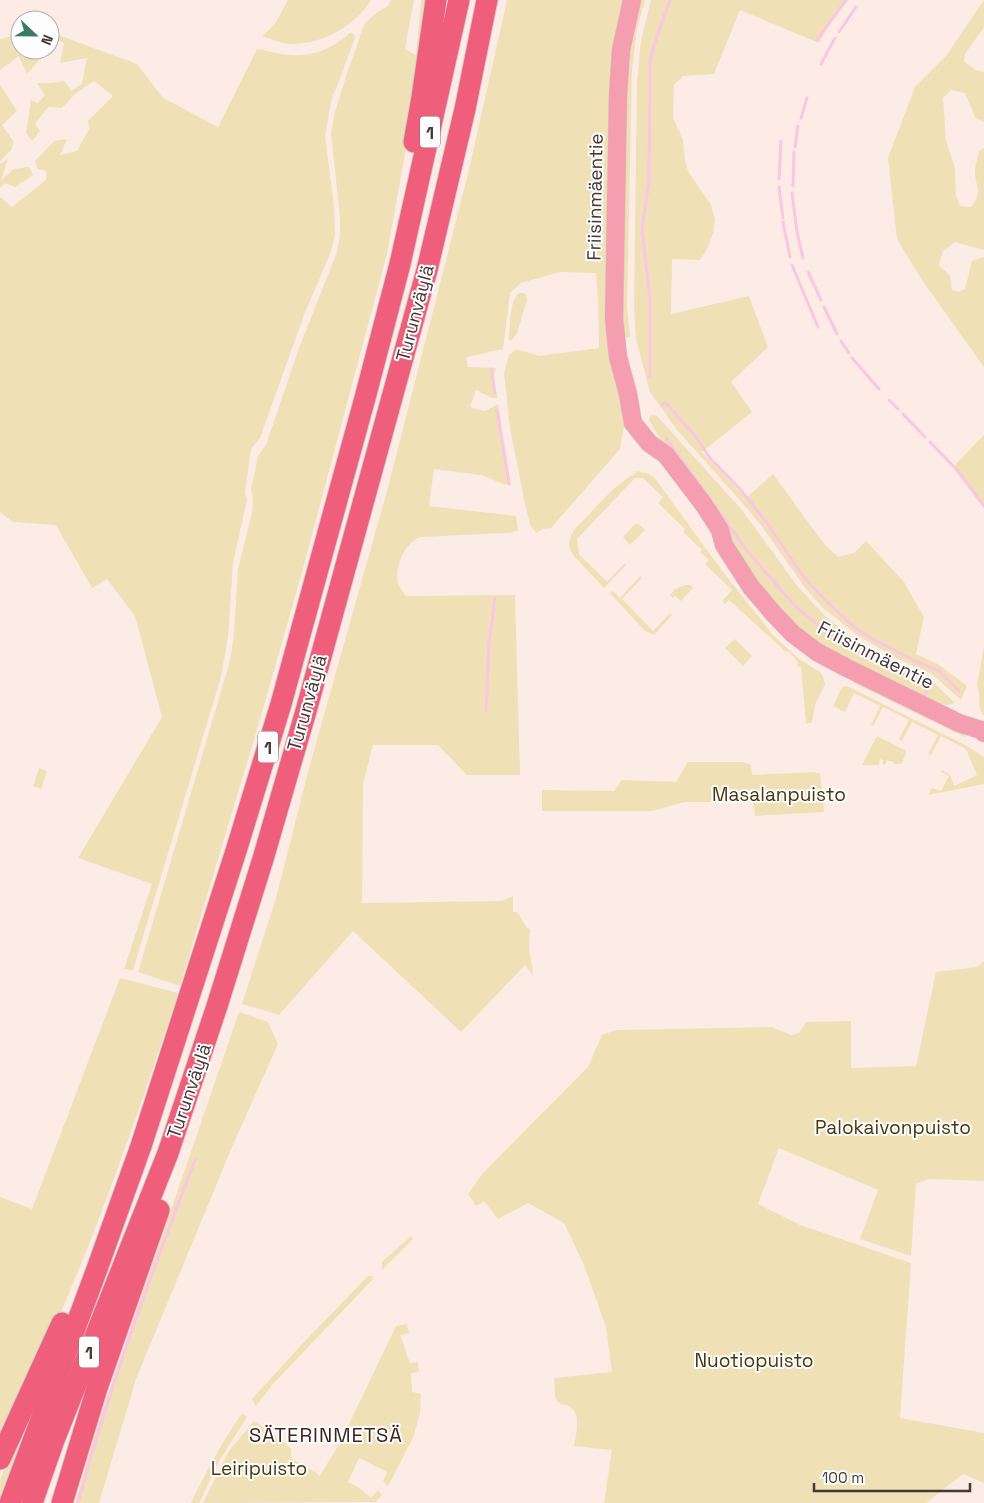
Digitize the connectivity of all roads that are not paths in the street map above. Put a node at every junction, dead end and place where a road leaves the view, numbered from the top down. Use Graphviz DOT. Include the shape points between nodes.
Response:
graph roads {
  1 [pos="436,0"];
  2 [pos="459,0"];
  3 [pos="487,0"];
  4 [pos="500,0"];
  5 [pos="632,0"];
  6 [pos="465,109"];
  7 [pos="400,264"];
  8 [pos="960,723"];
  9 [pos="984,733"];
  10 [pos="984,742"];
  11 [pos="168,1153"];
  12 [pos="113,1224"];
  13 [pos="0,1459"];
  14 [pos="10,1503"];
  15 [pos="32,1503"];
  16 [pos="62,1503"];
  1 -- 7 [label="highway" via="408,176"];
  2 -- 7 [label="highway, Turunväylä / 1"];
  3 -- 6 [label="highway, Turunväylä / 1"];
  4 -- 6 [label="highway" via="486,60"];
  5 -- 8 [label="main road, Friisinmäentie" via="621,50 614,319 618,357 633,423 649,443 666,456 704,505 720,530 724,545 751,587 793,634 816,652"];
  6 -- 11 [label="highway, Turunväylä / 1" via="424,280 306,711 223,988"];
  7 -- 12 [label="highway, Turunväylä / 1" via="282,704 168,1063"];
  8 -- 9 [label="main road, Friisinmäentie"];
  8 -- 10 [label="main road, Friisinmäentie" via="975,739"];
  11 -- 15 [label="highway, Turunväylä / 1"];
  11 -- 16 [label="highway" via="159,1211 97,1388"];
  12 -- 13 [label="highway" via="88,1264"];
  12 -- 14 [label="highway, Turunväylä / 1"];
}
